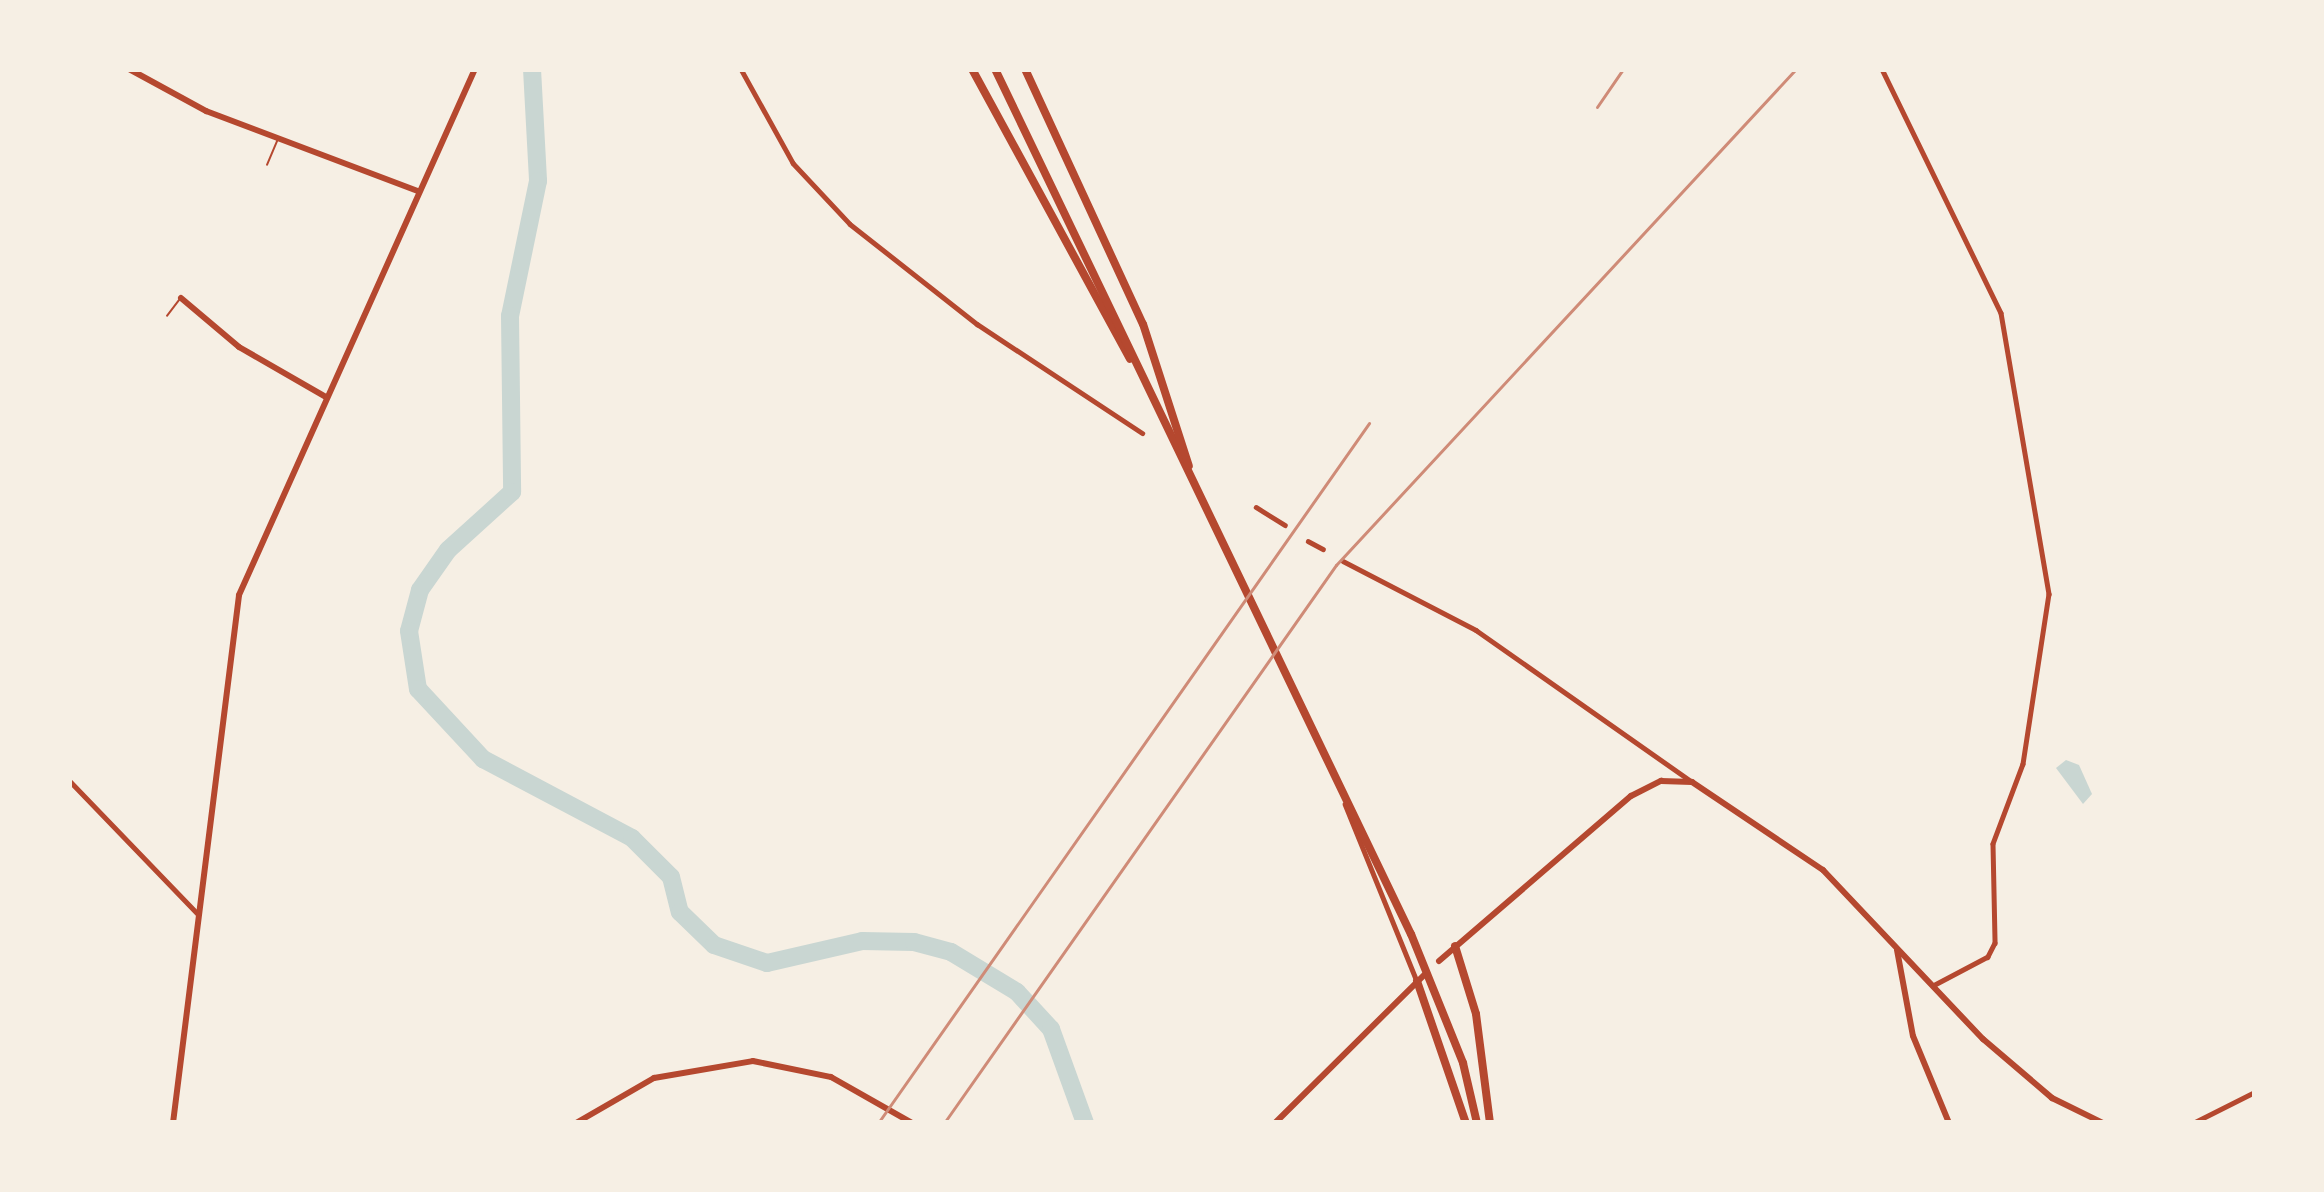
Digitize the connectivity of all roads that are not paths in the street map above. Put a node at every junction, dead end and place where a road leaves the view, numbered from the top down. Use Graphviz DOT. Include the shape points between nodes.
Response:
graph roads {
  1 [pos="129,69"];
  2 [pos="475,69"];
  3 [pos="741,69"];
  4 [pos="972,69"];
  5 [pos="995,69"];
  6 [pos="1025,69"];
  7 [pos="1882,69"];
  8 [pos="279,138"];
  9 [pos="267,165"];
  10 [pos="418,191"];
  11 [pos="181,298"];
  12 [pos="167,316"];
  13 [pos="1145,380"];
  14 [pos="326,397"];
  15 [pos="1142,434"];
  16 [pos="1198,495"];
  17 [pos="1256,507"];
  18 [pos="1285,525"];
  19 [pos="1308,541"];
  20 [pos="1323,549"];
  21 [pos="1343,561"];
  22 [pos="69,780"];
  23 [pos="1692,782"];
  24 [pos="1340,789"];
  25 [pos="199,915"];
  26 [pos="1455,946"];
  27 [pos="1897,950"];
  28 [pos="1439,961"];
  29 [pos="1420,978"];
  30 [pos="1930,987"];
  31 [pos="2255,1091"];
  32 [pos="173,1123"];
  33 [pos="576,1123"];
  34 [pos="912,1123"];
  35 [pos="1275,1123"];
  36 [pos="1466,1123"];
  37 [pos="1477,1123"];
  38 [pos="1490,1123"];
  39 [pos="1949,1123"];
  40 [pos="2104,1123"];
  41 [pos="2193,1123"];
  1 -- 8 [label="main road" via="182,101"];
  2 -- 10 [label="main road"];
  3 -- 15 [label="street" via="793,163 850,224 977,324"];
  4 -- 13 [label="highway" via="1090,294"];
  5 -- 13 [label="highway"];
  6 -- 16 [label="highway" via="1143,324"];
  7 -- 30 [label="street" via="2001,313 2049,594 2024,764 1993,844 1995,943 1988,957"];
  8 -- 9 [label="lane"];
  8 -- 10 [label="main road"];
  10 -- 14 [label="main road"];
  11 -- 12 [label="lane"];
  11 -- 14 [label="main road" via="239,347"];
  13 -- 16 [label="highway"];
  14 -- 25 [label="main road" via="239,595"];
  16 -- 24 [label="highway"];
  17 -- 18 [label="street"];
  19 -- 20 [label="street"];
  21 -- 23 [label="street" via="1476,630"];
  22 -- 25 [label="street"];
  23 -- 26 [label="main road" via="1660,781 1630,796"];
  23 -- 27 [label="main road" via="1823,869"];
  24 -- 29 [label="street" via="1374,890"];
  24 -- 37 [label="highway" via="1431,978"];
  25 -- 32 [label="main road"];
  26 -- 28 [label="main road"];
  26 -- 38 [label="highway" via="1473,1002"];
  27 -- 30 [label="main road"];
  27 -- 39 [label="main road" via="1913,1036"];
  29 -- 35 [label="main road"];
  29 -- 36 [label="highway"];
  30 -- 40 [label="main road" via="2028,1079"];
  31 -- 41 [label="street"];
  33 -- 34 [label="main road" via="654,1078 753,1061 831,1076"];
}
